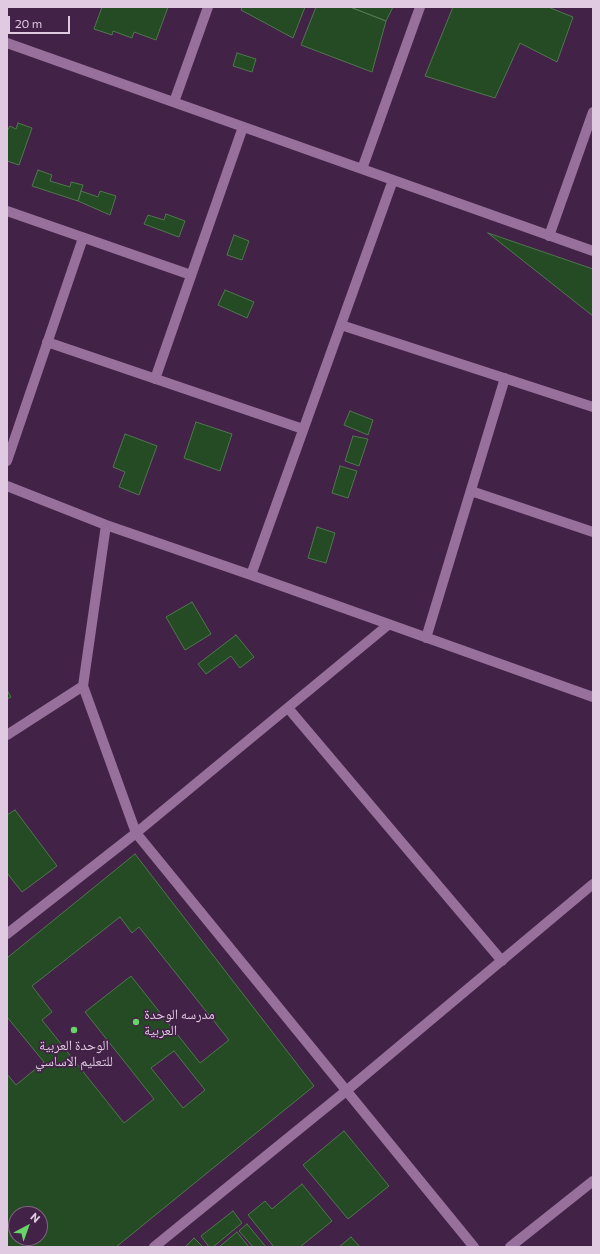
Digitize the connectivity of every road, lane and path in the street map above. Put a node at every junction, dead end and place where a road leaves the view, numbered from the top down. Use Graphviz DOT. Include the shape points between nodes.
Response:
graph roads {
  1 [pos="208,7"];
  2 [pos="420,7"];
  3 [pos="7,43"];
  4 [pos="174,102"];
  5 [pos="593,112"];
  6 [pos="243,127"];
  7 [pos="362,169"];
  8 [pos="393,180"];
  9 [pos="7,212"];
  10 [pos="550,236"];
  11 [pos="83,238"];
  12 [pos="593,251"];
  13 [pos="191,275"];
  14 [pos="341,325"];
  15 [pos="47,342"];
  16 [pos="505,378"];
  17 [pos="155,379"];
  18 [pos="593,407"];
  19 [pos="303,429"];
  20 [pos="7,461"];
  21 [pos="7,486"];
  22 [pos="471,491"];
  23 [pos="106,525"];
  24 [pos="593,532"];
  25 [pos="251,575"];
  26 [pos="388,625"];
  27 [pos="426,638"];
  28 [pos="83,686"];
  29 [pos="593,697"];
  30 [pos="288,708"];
  31 [pos="7,734"];
  32 [pos="136,833"];
  33 [pos="593,884"];
  34 [pos="7,934"];
  35 [pos="502,961"];
  36 [pos="346,1091"];
  37 [pos="593,1181"];
  38 [pos="154,1247"];
  39 [pos="474,1247"];
  40 [pos="510,1247"];
  1 -- 4 [label="street"];
  2 -- 7 [label="street"];
  3 -- 4 [label="street"];
  4 -- 6 [label="street"];
  5 -- 10 [label="street"];
  6 -- 7 [label="street"];
  6 -- 13 [label="street"];
  7 -- 8 [label="street"];
  8 -- 10 [label="street"];
  8 -- 14 [label="street"];
  9 -- 11 [label="street"];
  10 -- 12 [label="street"];
  11 -- 13 [label="street"];
  11 -- 15 [label="street"];
  13 -- 17 [label="street"];
  14 -- 16 [label="street"];
  14 -- 19 [label="street"];
  15 -- 17 [label="street"];
  15 -- 20 [label="street"];
  16 -- 18 [label="street"];
  16 -- 22 [label="street"];
  17 -- 19 [label="street"];
  19 -- 25 [label="street"];
  21 -- 23 [label="street"];
  22 -- 24 [label="street"];
  22 -- 27 [label="street"];
  23 -- 25 [label="street"];
  23 -- 28 [label="street"];
  25 -- 26 [label="street"];
  26 -- 27 [label="street"];
  26 -- 30 [label="street"];
  27 -- 29 [label="street"];
  28 -- 31 [label="street"];
  28 -- 32 [label="street"];
  30 -- 32 [label="street"];
  30 -- 35 [label="street"];
  32 -- 34 [label="street"];
  32 -- 36 [label="street"];
  33 -- 35 [label="street"];
  35 -- 36 [label="street"];
  36 -- 38 [label="street"];
  36 -- 39 [label="street"];
  37 -- 40 [label="street"];
}
